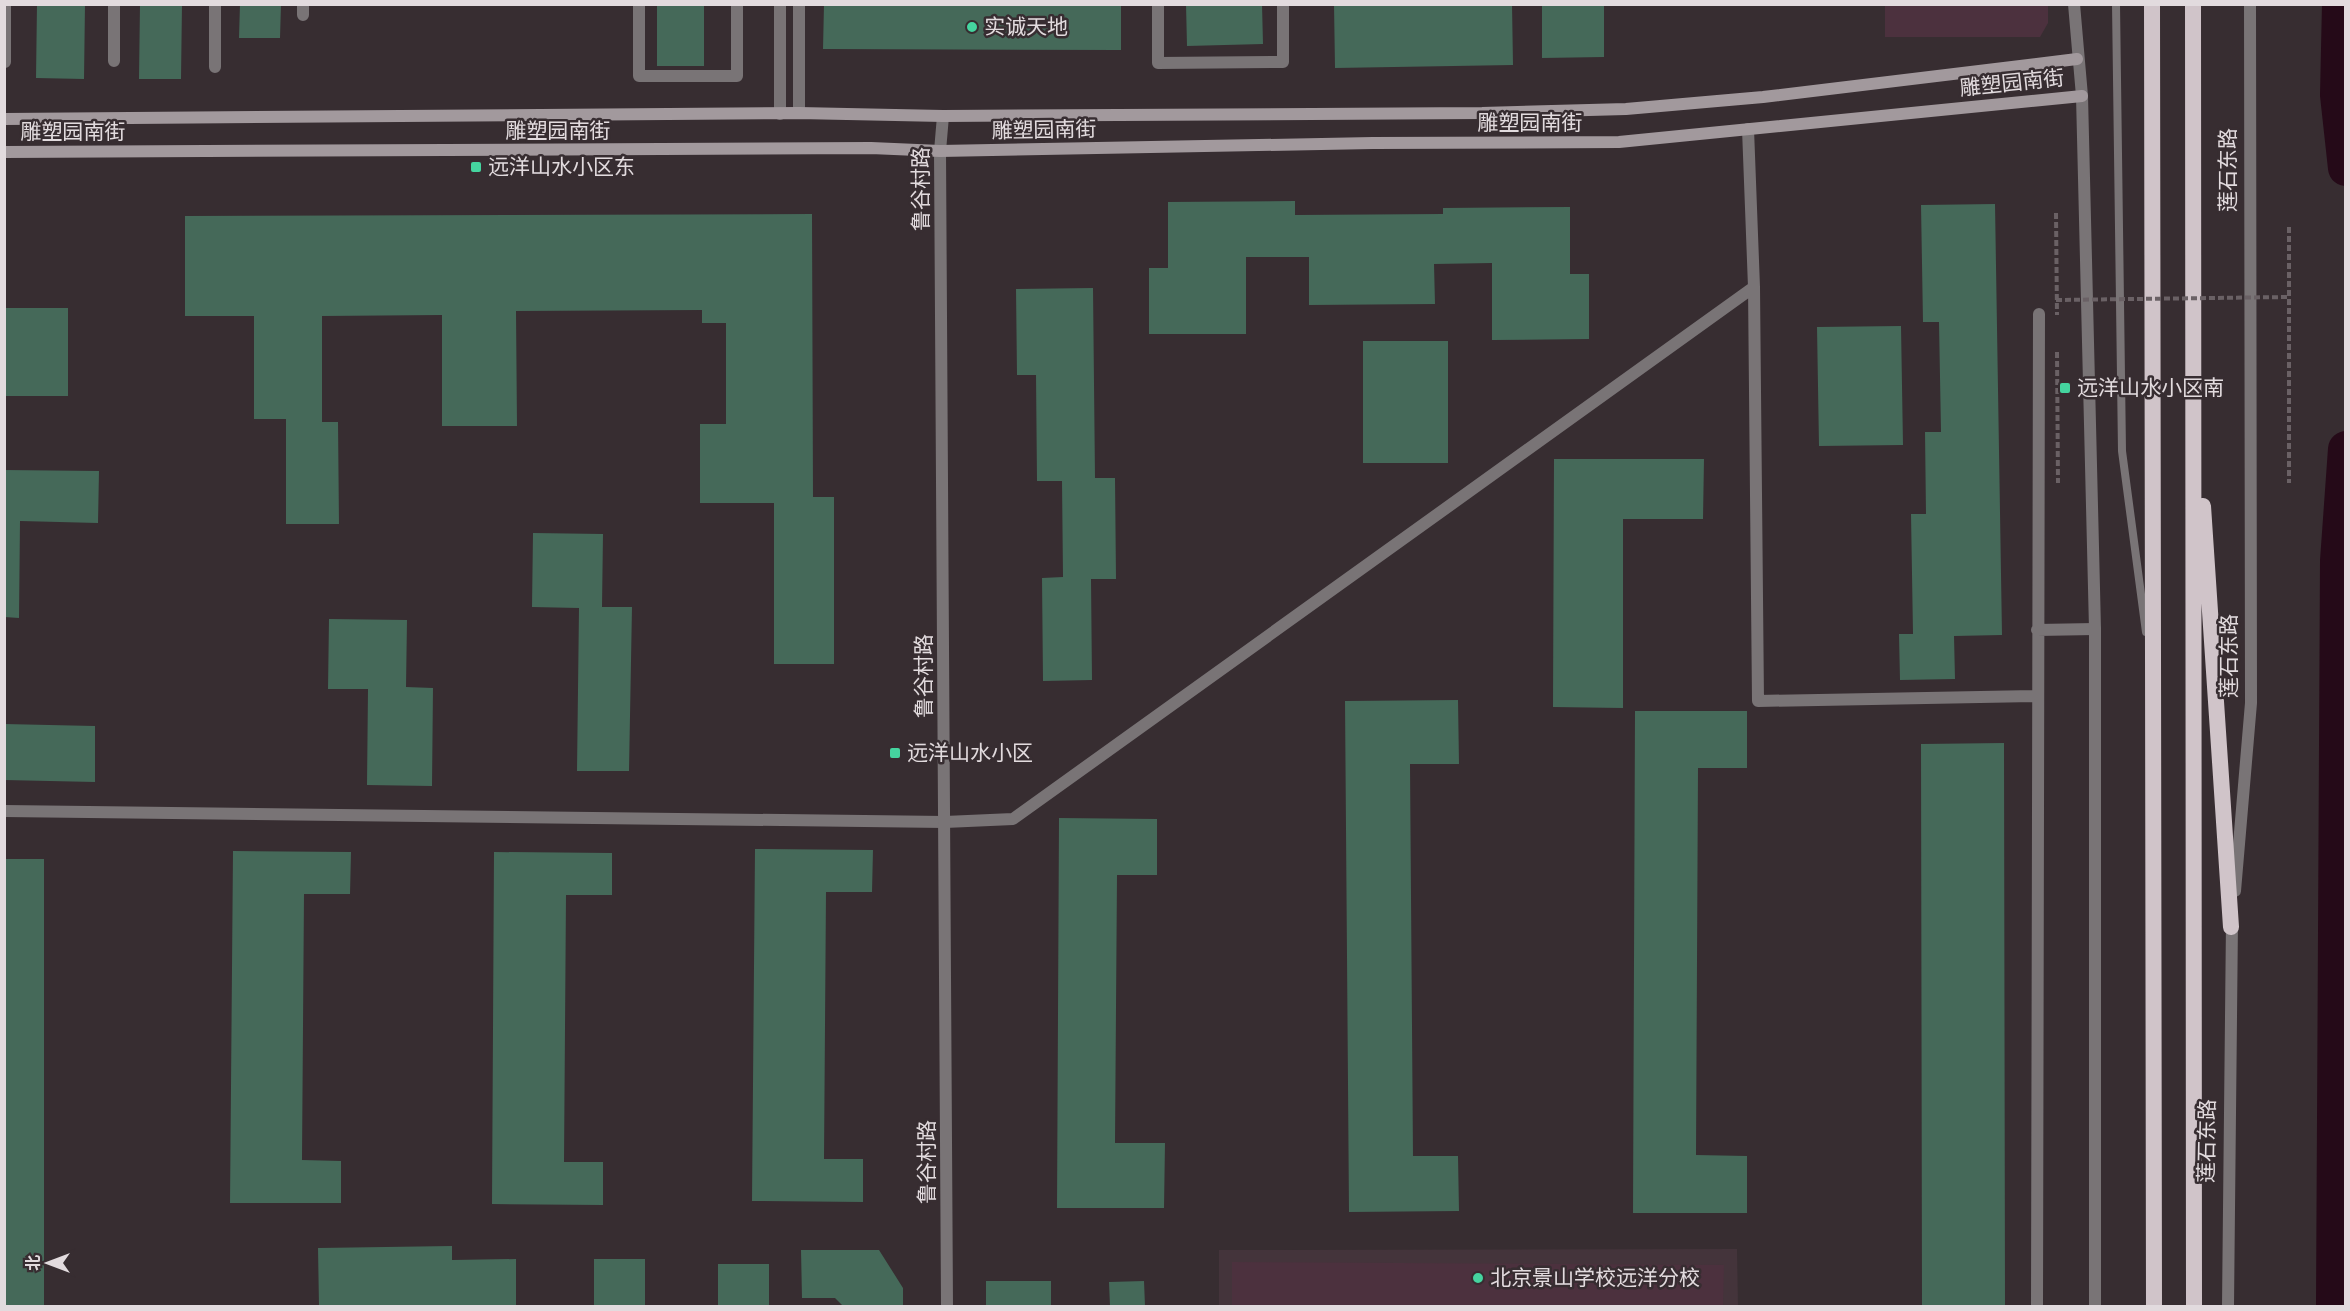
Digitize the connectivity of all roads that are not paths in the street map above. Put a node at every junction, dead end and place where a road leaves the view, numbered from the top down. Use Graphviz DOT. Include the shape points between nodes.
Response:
graph roads {
  1 [pos="5,4"];
  2 [pos="114,4"];
  3 [pos="215,4"];
  4 [pos="639,4"];
  5 [pos="737,4"];
  6 [pos="780,4"];
  7 [pos="799,4"];
  8 [pos="1158,4"];
  9 [pos="1283,4"];
  10 [pos="2074,4"];
  11 [pos="2116,4"];
  12 [pos="2152,4"];
  13 [pos="2193,4"];
  14 [pos="2250,4"];
  15 [pos="2077,59"];
  16 [pos="114,61"];
  17 [pos="5,62"];
  18 [pos="215,67"];
  19 [pos="2082,96"];
  20 [pos="799,113"];
  21 [pos="780,114"];
  22 [pos="943,117"];
  23 [pos="4,119"];
  24 [pos="1748,129"];
  25 [pos="940,151"];
  26 [pos="4,152"];
  27 [pos="1754,286"];
  28 [pos="2039,314"];
  29 [pos="2193,349"];
  30 [pos="2095,629"];
  31 [pos="2037,630"];
  32 [pos="2153,686"];
  33 [pos="2037,696"];
  34 [pos="4,811"];
  35 [pos="945,822"];
  36 [pos="2231,927"];
  37 [pos="947,1306"];
  38 [pos="2037,1306"];
  39 [pos="2095,1306"];
  40 [pos="2154,1306"];
  41 [pos="2194,1306"];
  42 [pos="2228,1306"];
  1 -- 17 [label="street"];
  2 -- 16 [label="street"];
  3 -- 18 [label="street"];
  4 -- 5 [label="street" via="639,76 737,76"];
  6 -- 21 [label="street"];
  7 -- 20 [label="street"];
  8 -- 9 [label="street" via="1158,63 1283,62"];
  10 -- 15 [label="street"];
  11 -- 32 [label="lane" via="2122,451"];
  12 -- 32 [label="highway"];
  13 -- 29 [label="highway, 莲石东路"];
  14 -- 36 [label="street, 莲石东路" via="2252,703"];
  15 -- 19 [label="street"];
  15 -- 22 [label="main road, 雕塑园南街" via="1763,97 1626,109"];
  19 -- 24 [label="main road, 雕塑园南街"];
  19 -- 30 [label="street"];
  20 -- 21 [label="main road, 雕塑园南街"];
  20 -- 22 [label="main road, 雕塑园南街"];
  21 -- 23 [label="main road, 雕塑园南街"];
  22 -- 25 [label="street, 鲁谷村路"];
  24 -- 25 [label="main road, 雕塑园南街" via="1619,142"];
  24 -- 27 [label="street"];
  25 -- 26 [label="main road, 雕塑园南街" via="871,148"];
  25 -- 35 [label="street, 鲁谷村路"];
  27 -- 33 [label="street" via="1758,701"];
  27 -- 35 [label="street" via="1013,819"];
  28 -- 31 [label="street"];
  29 -- 36 [label="highway"];
  29 -- 41 [label="highway, 莲石东路"];
  30 -- 31 [label="street"];
  30 -- 39 [label="street"];
  31 -- 33 [label="street"];
  32 -- 40 [label="highway"];
  33 -- 38 [label="street"];
  34 -- 35 [label="street"];
  35 -- 37 [label="street, 鲁谷村路"];
  36 -- 42 [label="street, 莲石东路"];
}
